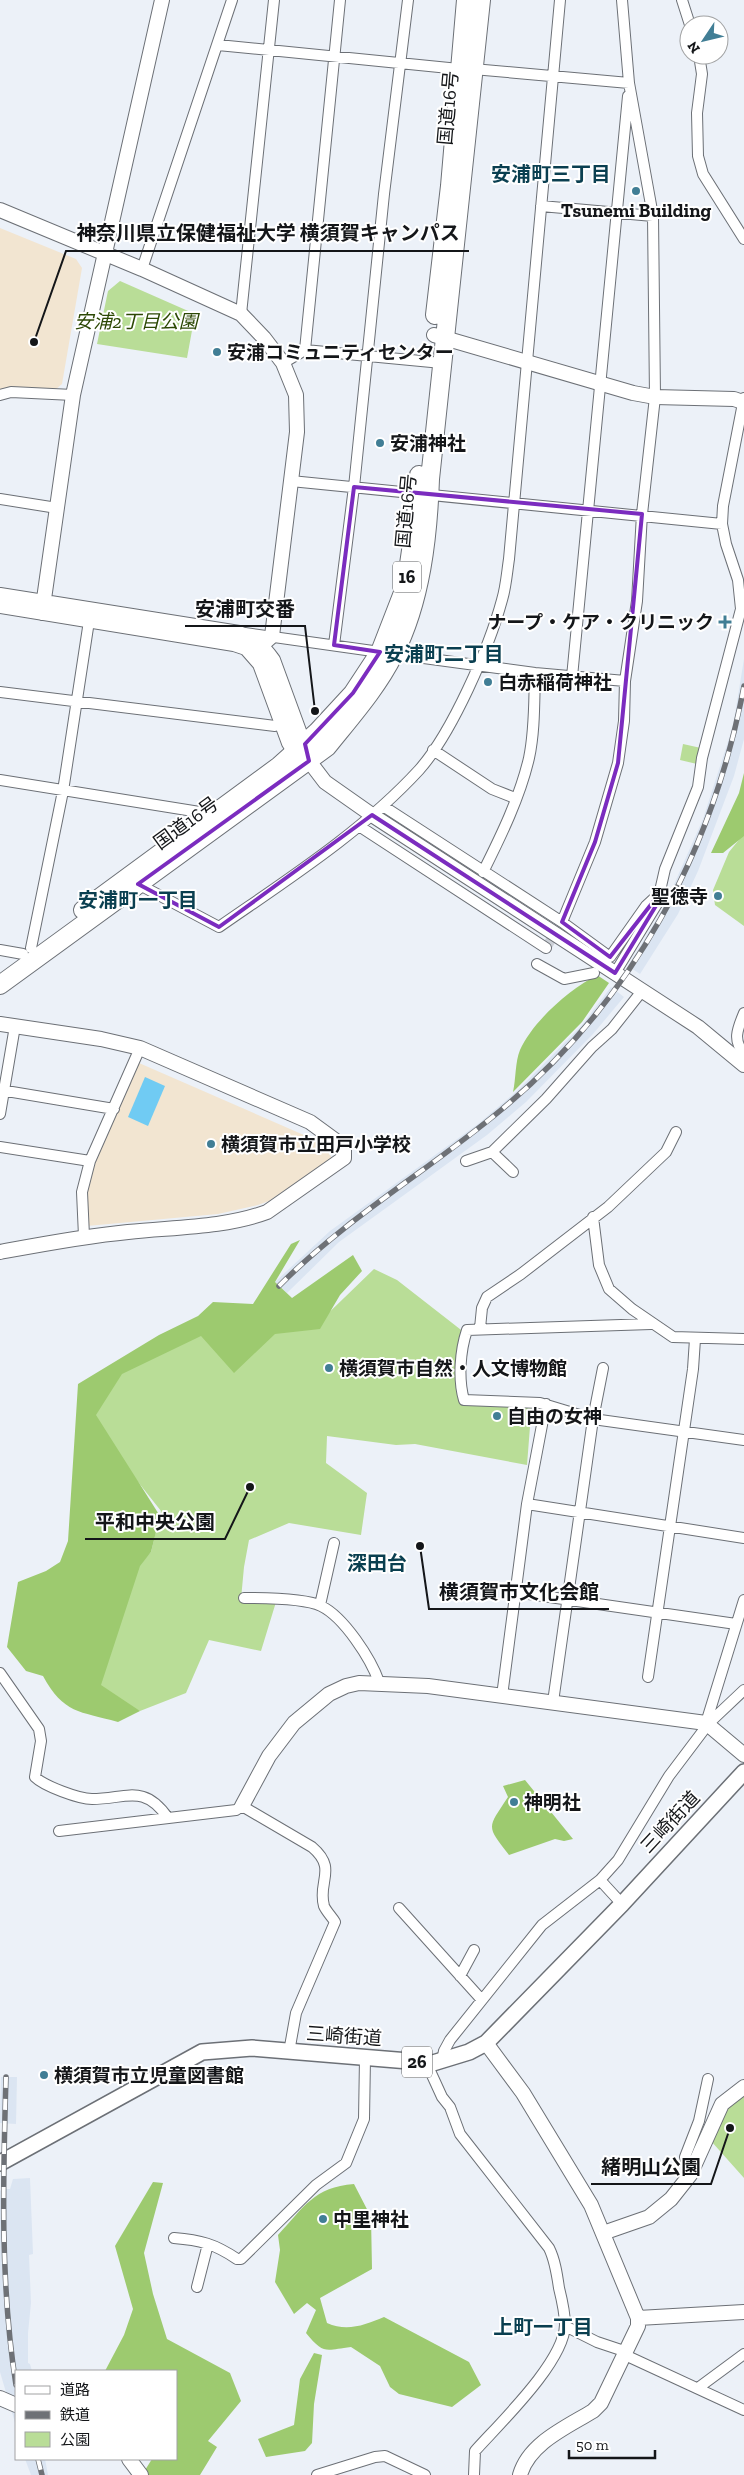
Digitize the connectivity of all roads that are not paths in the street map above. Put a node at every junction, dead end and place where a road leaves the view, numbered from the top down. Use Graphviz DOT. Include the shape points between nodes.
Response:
graph roads {
  1 [pos="162,0"];
  2 [pos="232,0"];
  3 [pos="274,0"];
  4 [pos="340,0"];
  5 [pos="408,0"];
  6 [pos="466,0"];
  7 [pos="481,0"];
  8 [pos="560,0"];
  9 [pos="622,0"];
  10 [pos="682,0"];
  11 [pos="687,15"];
  12 [pos="218,44"];
  13 [pos="268,50"];
  14 [pos="334,56"];
  15 [pos="401,64"];
  16 [pos="701,65"];
  17 [pos="466,69"];
  18 [pos="553,76"];
  19 [pos="629,82"];
  20 [pos="541,206"];
  21 [pos="0,210"];
  22 [pos="617,213"];
  23 [pos="653,216"];
  24 [pos="744,239"];
  25 [pos="104,253"];
  26 [pos="142,269"];
  27 [pos="240,314"];
  28 [pos="440,337"];
  29 [pos="305,350"];
  30 [pos="367,355"];
  31 [pos="437,362"];
  32 [pos="526,362"];
  33 [pos="283,364"];
  34 [pos="600,384"];
  35 [pos="73,394"];
  36 [pos="0,395"];
  37 [pos="655,397"];
  38 [pos="744,401"];
  39 [pos="291,481"];
  40 [pos="354,487"];
  41 [pos="423,493"];
  42 [pos="0,499"];
  43 [pos="513,502"];
  44 [pos="57,508"];
  45 [pos="587,509"];
  46 [pos="642,514"];
  47 [pos="722,524"];
  48 [pos="0,595"];
  49 [pos="0,606"];
  50 [pos="43,608"];
  51 [pos="89,621"];
  52 [pos="267,640"];
  53 [pos="334,645"];
  54 [pos="246,648"];
  55 [pos="387,653"];
  56 [pos="478,666"];
  57 [pos="535,673"];
  58 [pos="572,676"];
  59 [pos="625,680"];
  60 [pos="268,686"];
  61 [pos="0,692"];
  62 [pos="76,702"];
  63 [pos="287,721"];
  64 [pos="434,750"];
  65 [pos="303,753"];
  66 [pos="0,780"];
  67 [pos="63,791"];
  68 [pos="515,798"];
  69 [pos="383,806"];
  70 [pos="212,814"];
  71 [pos="372,815"];
  72 [pos="359,826"];
  73 [pos="483,872"];
  74 [pos="138,884"];
  75 [pos="660,892"];
  76 [pos="562,922"];
  77 [pos="546,948"];
  78 [pos="0,950"];
  79 [pos="27,951"];
  80 [pos="537,964"];
  81 [pos="0,971"];
  82 [pos="594,973"];
  83 [pos="615,973"];
  84 [pos="0,985"];
  85 [pos="642,991"];
  86 [pos="744,1013"];
  87 [pos="0,1024"];
  88 [pos="15,1026"];
  89 [pos="140,1048"];
  90 [pos="744,1053"];
  91 [pos="744,1065"];
  92 [pos="2,1090"];
  93 [pos="114,1109"];
  94 [pos="0,1114"];
  95 [pos="676,1132"];
  96 [pos="0,1147"];
  97 [pos="492,1152"];
  98 [pos="466,1160"];
  99 [pos="90,1161"];
  100 [pos="513,1172"];
  101 [pos="593,1216"];
  102 [pos="84,1236"];
  103 [pos="0,1252"];
  104 [pos="651,1324"];
  105 [pos="480,1328"];
  106 [pos="695,1339"];
  107 [pos="744,1339"];
  108 [pos="603,1368"];
  109 [pos="546,1404"];
  110 [pos="593,1419"];
  111 [pos="683,1431"];
  112 [pos="744,1440"];
  113 [pos="527,1504"];
  114 [pos="581,1512"];
  115 [pos="669,1526"];
  116 [pos="744,1538"];
  117 [pos="334,1543"];
  118 [pos="516,1592"];
  119 [pos="244,1598"];
  120 [pos="568,1600"];
  121 [pos="744,1600"];
  122 [pos="320,1605"];
  123 [pos="657,1612"];
  124 [pos="736,1624"];
  125 [pos="0,1673"];
  126 [pos="648,1677"];
  127 [pos="379,1682"];
  128 [pos="744,1690"];
  129 [pos="502,1696"];
  130 [pos="553,1702"];
  131 [pos="708,1723"];
  132 [pos="744,1755"];
  133 [pos="744,1772"];
  134 [pos="242,1806"];
  135 [pos="168,1818"];
  136 [pos="59,1831"];
  137 [pos="600,1880"];
  138 [pos="622,1904"];
  139 [pos="398,1908"];
  140 [pos="474,1950"];
  141 [pos="460,1976"];
  142 [pos="481,1999"];
  143 [pos="486,2043"];
  144 [pos="289,2052"];
  145 [pos="365,2058"];
  146 [pos="442,2061"];
  147 [pos="426,2062"];
  148 [pos="708,2079"];
  149 [pos="744,2087"];
  150 [pos="0,2163"];
  151 [pos="690,2174"];
  152 [pos="603,2233"];
  153 [pos="174,2238"];
  154 [pos="208,2244"];
  155 [pos="197,2287"];
  156 [pos="744,2312"];
  157 [pos="638,2318"];
  158 [pos="565,2326"];
  159 [pos="626,2353"];
  160 [pos="744,2354"];
  161 [pos="698,2388"];
  162 [pos="0,2398"];
  163 [pos="15,2404"];
  164 [pos="744,2410"];
  165 [pos="130,2460"];
  166 [pos="518,2474"];
  167 [pos="141,2475"];
  168 [pos="317,2475"];
  169 [pos="424,2475"];
  170 [pos="474,2475"];
  1 -- 25 [label="street"];
  2 -- 12 [label="street"];
  3 -- 13 [label="street"];
  4 -- 14 [label="street"];
  5 -- 15 [label="street"];
  6 -- 17 [label="highway, 国道16号 / 16"];
  7 -- 17 [label="highway, 国道16号 / 16"];
  8 -- 18 [label="street"];
  9 -- 19 [label="street"];
  10 -- 11 [label="street"];
  12 -- 13 [label="street"];
  12 -- 26 [label="street"];
  13 -- 14 [label="street"];
  13 -- 27 [label="street"];
  14 -- 15 [label="street"];
  14 -- 29 [label="street"];
  15 -- 17 [label="street"];
  15 -- 30 [label="street"];
  16 -- 24 [label="street" via="698,156 703,174"];
  17 -- 18 [label="street"];
  17 -- 28 [label="highway, 国道16号 / 16" via="450,186"];
  18 -- 19 [label="street"];
  18 -- 20 [label="street"];
  19 -- 22 [label="street"];
  19 -- 23 [label="street"];
  20 -- 22 [label="street"];
  20 -- 32 [label="street"];
  21 -- 25 [label="street"];
  22 -- 23 [label="street"];
  22 -- 34 [label="street"];
  23 -- 37 [label="street"];
  25 -- 26 [label="street"];
  25 -- 35 [label="street"];
  26 -- 27 [label="street"];
  27 -- 33 [label="street" via="264,338"];
  28 -- 31 [label="highway, 国道16号 / 16"];
  28 -- 32 [label="street"];
  29 -- 30 [label="street"];
  29 -- 33 [label="street"];
  30 -- 31 [label="street"];
  30 -- 40 [label="street"];
  31 -- 41 [label="highway, 国道16号 / 16"];
  32 -- 34 [label="street"];
  32 -- 43 [label="street"];
  33 -- 39 [label="street" via="296,395 297,432"];
  34 -- 37 [label="street"];
  34 -- 45 [label="street"];
  35 -- 36 [label="street" via="11,392"];
  35 -- 44 [label="street"];
  37 -- 38 [label="street"];
  37 -- 46 [label="street"];
  38 -- 47 [label="street"];
  39 -- 40 [label="street"];
  39 -- 52 [label="street"];
  40 -- 41 [label="street"];
  40 -- 53 [label="street"];
  41 -- 43 [label="street"];
  41 -- 55 [label="highway, 国道16号 / 16" via="416,516 406,585"];
  42 -- 44 [label="street"];
  43 -- 45 [label="street"];
  43 -- 56 [label="street" via="503,598"];
  44 -- 50 [label="street"];
  45 -- 46 [label="street"];
  45 -- 58 [label="street"];
  46 -- 47 [label="street"];
  46 -- 59 [label="street" via="637,601"];
  47 -- 75 [label="street" via="738,580 741,609 702,758 698,786 665,869"];
  48 -- 50 [label="street"];
  49 -- 50 [label="street"];
  50 -- 51 [label="street"];
  50 -- 52 [label="street" via="239,633"];
  51 -- 54 [label="street"];
  51 -- 62 [label="street"];
  52 -- 53 [label="street"];
  52 -- 54 [label="street"];
  52 -- 60 [label="street"];
  52 -- 63 [label="street"];
  53 -- 55 [label="street"];
  54 -- 60 [label="street" via="260,664"];
  55 -- 56 [label="street"];
  55 -- 65 [label="highway, 国道16号 / 16"];
  56 -- 57 [label="street"];
  56 -- 64 [label="street"];
  57 -- 58 [label="street"];
  57 -- 68 [label="street" via="529,757"];
  58 -- 59 [label="street"];
  59 -- 76 [label="street" via="624,722 618,763 586,866"];
  60 -- 63 [label="street"];
  61 -- 62 [label="street"];
  62 -- 63 [label="street" via="275,726"];
  62 -- 67 [label="street"];
  63 -- 65 [label="street"];
  64 -- 68 [label="street" via="492,788"];
  64 -- 69 [label="street"];
  65 -- 70 [label="highway, 国道16号 / 16"];
  65 -- 71 [label="street" via="325,782"];
  65 -- 74 [label="highway, 国道16号 / 16"];
  66 -- 67 [label="street"];
  67 -- 70 [label="street"];
  67 -- 79 [label="street"];
  68 -- 73 [label="street"];
  69 -- 71 [label="street"];
  69 -- 73 [label="street"];
  70 -- 79 [label="highway, 国道16号 / 16"];
  71 -- 72 [label="street"];
  71 -- 83 [label="street"];
  72 -- 74 [label="street" via="219,927"];
  72 -- 77 [label="street"];
  73 -- 76 [label="street"];
  74 -- 84 [label="highway, 国道16号 / 16"];
  75 -- 76 [label="street" via="646,906 610,957"];
  75 -- 83 [label="street" via="657,904"];
  78 -- 79 [label="street"];
  79 -- 81 [label="highway, 国道16号 / 16"];
  80 -- 82 [label="street" via="564,979"];
  83 -- 85 [label="street"];
  85 -- 91 [label="street" via="698,1027"];
  85 -- 97 [label="street" via="612,1029"];
  86 -- 90 [label="street" via="737,1032 737,1046"];
  87 -- 88 [label="street"];
  88 -- 89 [label="street"];
  88 -- 92 [label="street"];
  89 -- 93 [label="street"];
  89 -- 102 [label="street" via="310,1122 344,1148 344,1158 267,1212 253,1217"];
  92 -- 93 [label="street"];
  92 -- 94 [label="street"];
  93 -- 99 [label="street"];
  95 -- 101 [label="street" via="666,1152 608,1207"];
  96 -- 99 [label="street"];
  97 -- 98 [label="street"];
  97 -- 100 [label="street"];
  99 -- 102 [label="street" via="82,1192"];
  101 -- 104 [label="street" via="599,1265 609,1290"];
  101 -- 105 [label="street" via="522,1274 487,1296"];
  102 -- 103 [label="street"];
  104 -- 105 [label="street"];
  104 -- 106 [label="street" via="673,1337"];
  105 -- 109 [label="street" via="467,1330 463,1342 461,1388 464,1400"];
  106 -- 107 [label="street"];
  106 -- 111 [label="street"];
  108 -- 110 [label="street"];
  109 -- 110 [label="street"];
  109 -- 113 [label="street"];
  110 -- 111 [label="street"];
  110 -- 114 [label="street"];
  111 -- 112 [label="street"];
  111 -- 115 [label="street"];
  113 -- 114 [label="street"];
  113 -- 118 [label="street"];
  114 -- 115 [label="street"];
  114 -- 120 [label="street"];
  115 -- 116 [label="street"];
  115 -- 123 [label="street"];
  117 -- 122 [label="street"];
  118 -- 120 [label="street"];
  118 -- 129 [label="street"];
  119 -- 122 [label="street"];
  120 -- 123 [label="street"];
  120 -- 130 [label="street"];
  121 -- 124 [label="street"];
  122 -- 127 [label="street" via="343,1624 374,1666"];
  123 -- 124 [label="street"];
  123 -- 126 [label="street"];
  124 -- 131 [label="street"];
  125 -- 135 [label="street" via="39,1729 41,1741 34,1777 92,1799 123,1794 142,1795 162,1809"];
  127 -- 129 [label="street"];
  127 -- 134 [label="street" via="346,1686 329,1694 305,1713 269,1756"];
  128 -- 131 [label="street"];
  129 -- 130 [label="street"];
  130 -- 131 [label="street"];
  131 -- 132 [label="street"];
  131 -- 137 [label="street" via="669,1776 618,1860"];
  133 -- 138 [label="main road, 三崎街道 / 26"];
  134 -- 135 [label="street" via="236,1810"];
  134 -- 144 [label="street" via="312,1847 322,1856 327,1876 324,1906 335,1922 296,2013"];
  135 -- 136 [label="street"];
  137 -- 138 [label="street"];
  137 -- 142 [label="street" via="542,1925"];
  138 -- 143 [label="main road, 三崎街道 / 26"];
  139 -- 141 [label="street"];
  140 -- 141 [label="street"];
  141 -- 142 [label="street"];
  142 -- 146 [label="street" via="450,2040"];
  143 -- 146 [label="main road, 三崎街道 / 26"];
  143 -- 152 [label="street" via="578,2183"];
  144 -- 145 [label="main road, 三崎街道 / 26"];
  144 -- 150 [label="main road, 三崎街道 / 26" via="252,2048 202,2052"];
  145 -- 147 [label="main road, 三崎街道 / 26"];
  145 -- 154 [label="street" via="364,2119 346,2163 316,2185 241,2259 237,2260"];
  146 -- 147 [label="main road, 三崎街道 / 26"];
  147 -- 158 [label="street" via="460,2134 553,2256"];
  148 -- 151 [label="street" via="700,2121 685,2157"];
  149 -- 151 [label="street" via="722,2104"];
  151 -- 152 [label="street" via="671,2199 654,2213"];
  152 -- 157 [label="street"];
  153 -- 154 [label="street" via="198,2239"];
  154 -- 155 [label="street"];
  156 -- 157 [label="street"];
  157 -- 159 [label="street" via="638,2326"];
  158 -- 159 [label="street"];
  158 -- 170 [label="street" via="554,2357 475,2451"];
  159 -- 161 [label="street"];
  159 -- 166 [label="street" via="601,2403 536,2448"];
  160 -- 161 [label="street"];
  161 -- 164 [label="street"];
  162 -- 163 [label="street"];
  165 -- 167 [label="street"];
  168 -- 169 [label="street" via="386,2456"];
}
